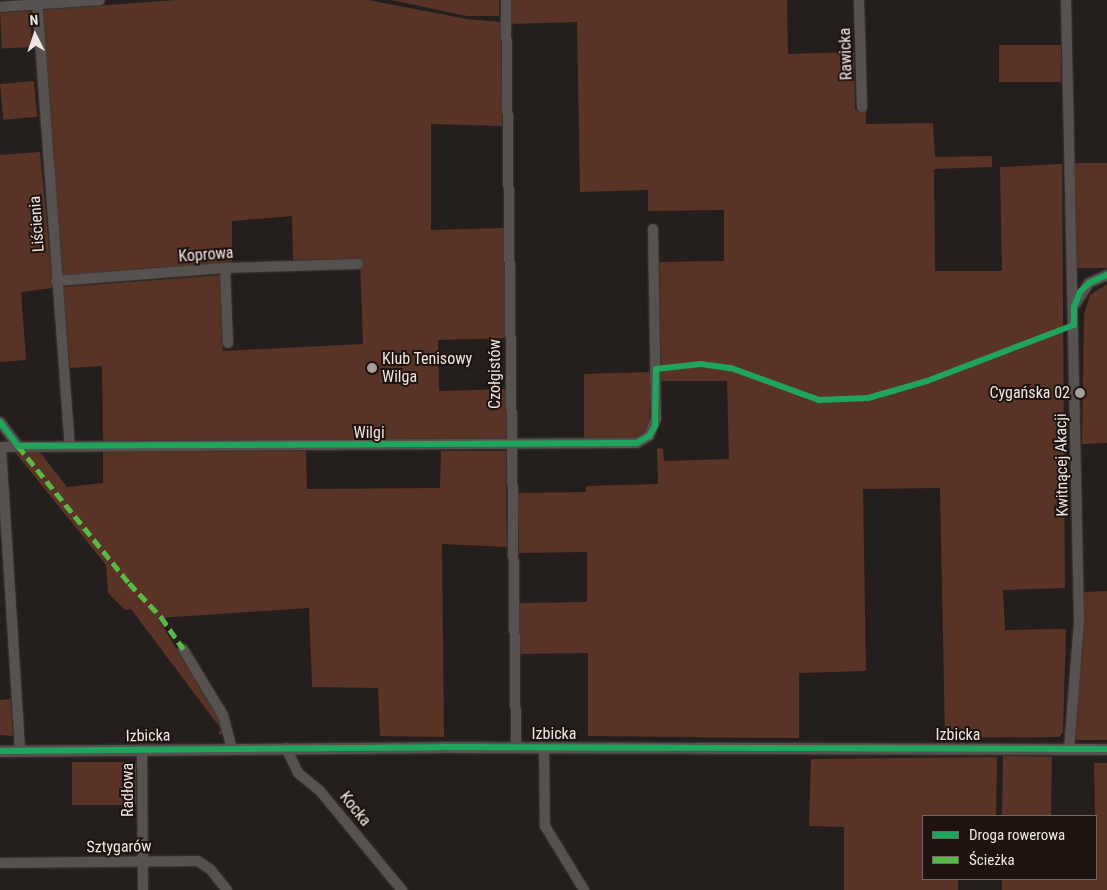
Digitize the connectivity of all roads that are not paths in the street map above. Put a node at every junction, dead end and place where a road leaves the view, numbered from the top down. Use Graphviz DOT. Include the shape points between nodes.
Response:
graph roads {
  1 [pos="100,0"];
  2 [pos="506,0"];
  3 [pos="859,0"];
  4 [pos="1066,0"];
  5 [pos="37,2"];
  6 [pos="0,7"];
  7 [pos="862,107"];
  8 [pos="653,229"];
  9 [pos="358,264"];
  10 [pos="225,268"];
  11 [pos="1107,275"];
  12 [pos="56,281"];
  13 [pos="1074,306"];
  14 [pos="228,343"];
  15 [pos="0,422"];
  16 [pos="18,446"];
  17 [pos="70,446"];
  18 [pos="510,446"];
  19 [pos="1,447"];
  20 [pos="183,649"];
  21 [pos="286,748"];
  22 [pos="516,748"];
  23 [pos="544,748"];
  24 [pos="1069,748"];
  25 [pos="232,749"];
  26 [pos="1107,749"];
  27 [pos="142,750"];
  28 [pos="0,751"];
  29 [pos="20,751"];
  30 [pos="143,862"];
  31 [pos="0,863"];
  32 [pos="143,890"];
  33 [pos="227,890"];
  34 [pos="402,890"];
  35 [pos="584,890"];
  1 -- 5 [label="street"];
  2 -- 18 [label="street, Czołgistów"];
  3 -- 7 [label="street, Rawicka"];
  4 -- 13 [label="street, Kwitnącej Akacji"];
  5 -- 6 [label="street"];
  5 -- 12 [label="street, Liścienia"];
  8 -- 18 [label="street, Wilgi" via="656,419 652,431 637,443"];
  9 -- 10 [label="street, Koprowa"];
  10 -- 12 [label="street, Koprowa"];
  10 -- 14 [label="street"];
  11 -- 13 [label="street" via="1089,283"];
  12 -- 17 [label="street, Liścienia"];
  13 -- 24 [label="street, Kwitnącej Akacji" via="1079,622"];
  15 -- 16 [label="street"];
  16 -- 17 [label="street, Wilgi"];
  16 -- 19 [label="street, Wilgi"];
  17 -- 18 [label="street, Wilgi"];
  18 -- 22 [label="street, Czołgistów"];
  19 -- 29 [label="street"];
  20 -- 25 [label="street" via="223,715"];
  21 -- 22 [label="street, Izbicka"];
  21 -- 25 [label="street, Izbicka"];
  21 -- 34 [label="street, Kocka" via="298,773 320,790"];
  22 -- 23 [label="street, Izbicka"];
  23 -- 24 [label="street, Izbicka"];
  23 -- 35 [label="street" via="545,826"];
  24 -- 26 [label="street, Izbicka"];
  25 -- 27 [label="street, Izbicka"];
  27 -- 29 [label="street, Izbicka"];
  27 -- 30 [label="street, Radłowa"];
  28 -- 29 [label="street, Izbicka"];
  30 -- 31 [label="street, Sztygarów"];
  30 -- 32 [label="street, Radłowa"];
  30 -- 33 [label="street, Sztygarów" via="198,861 210,869"];
}
